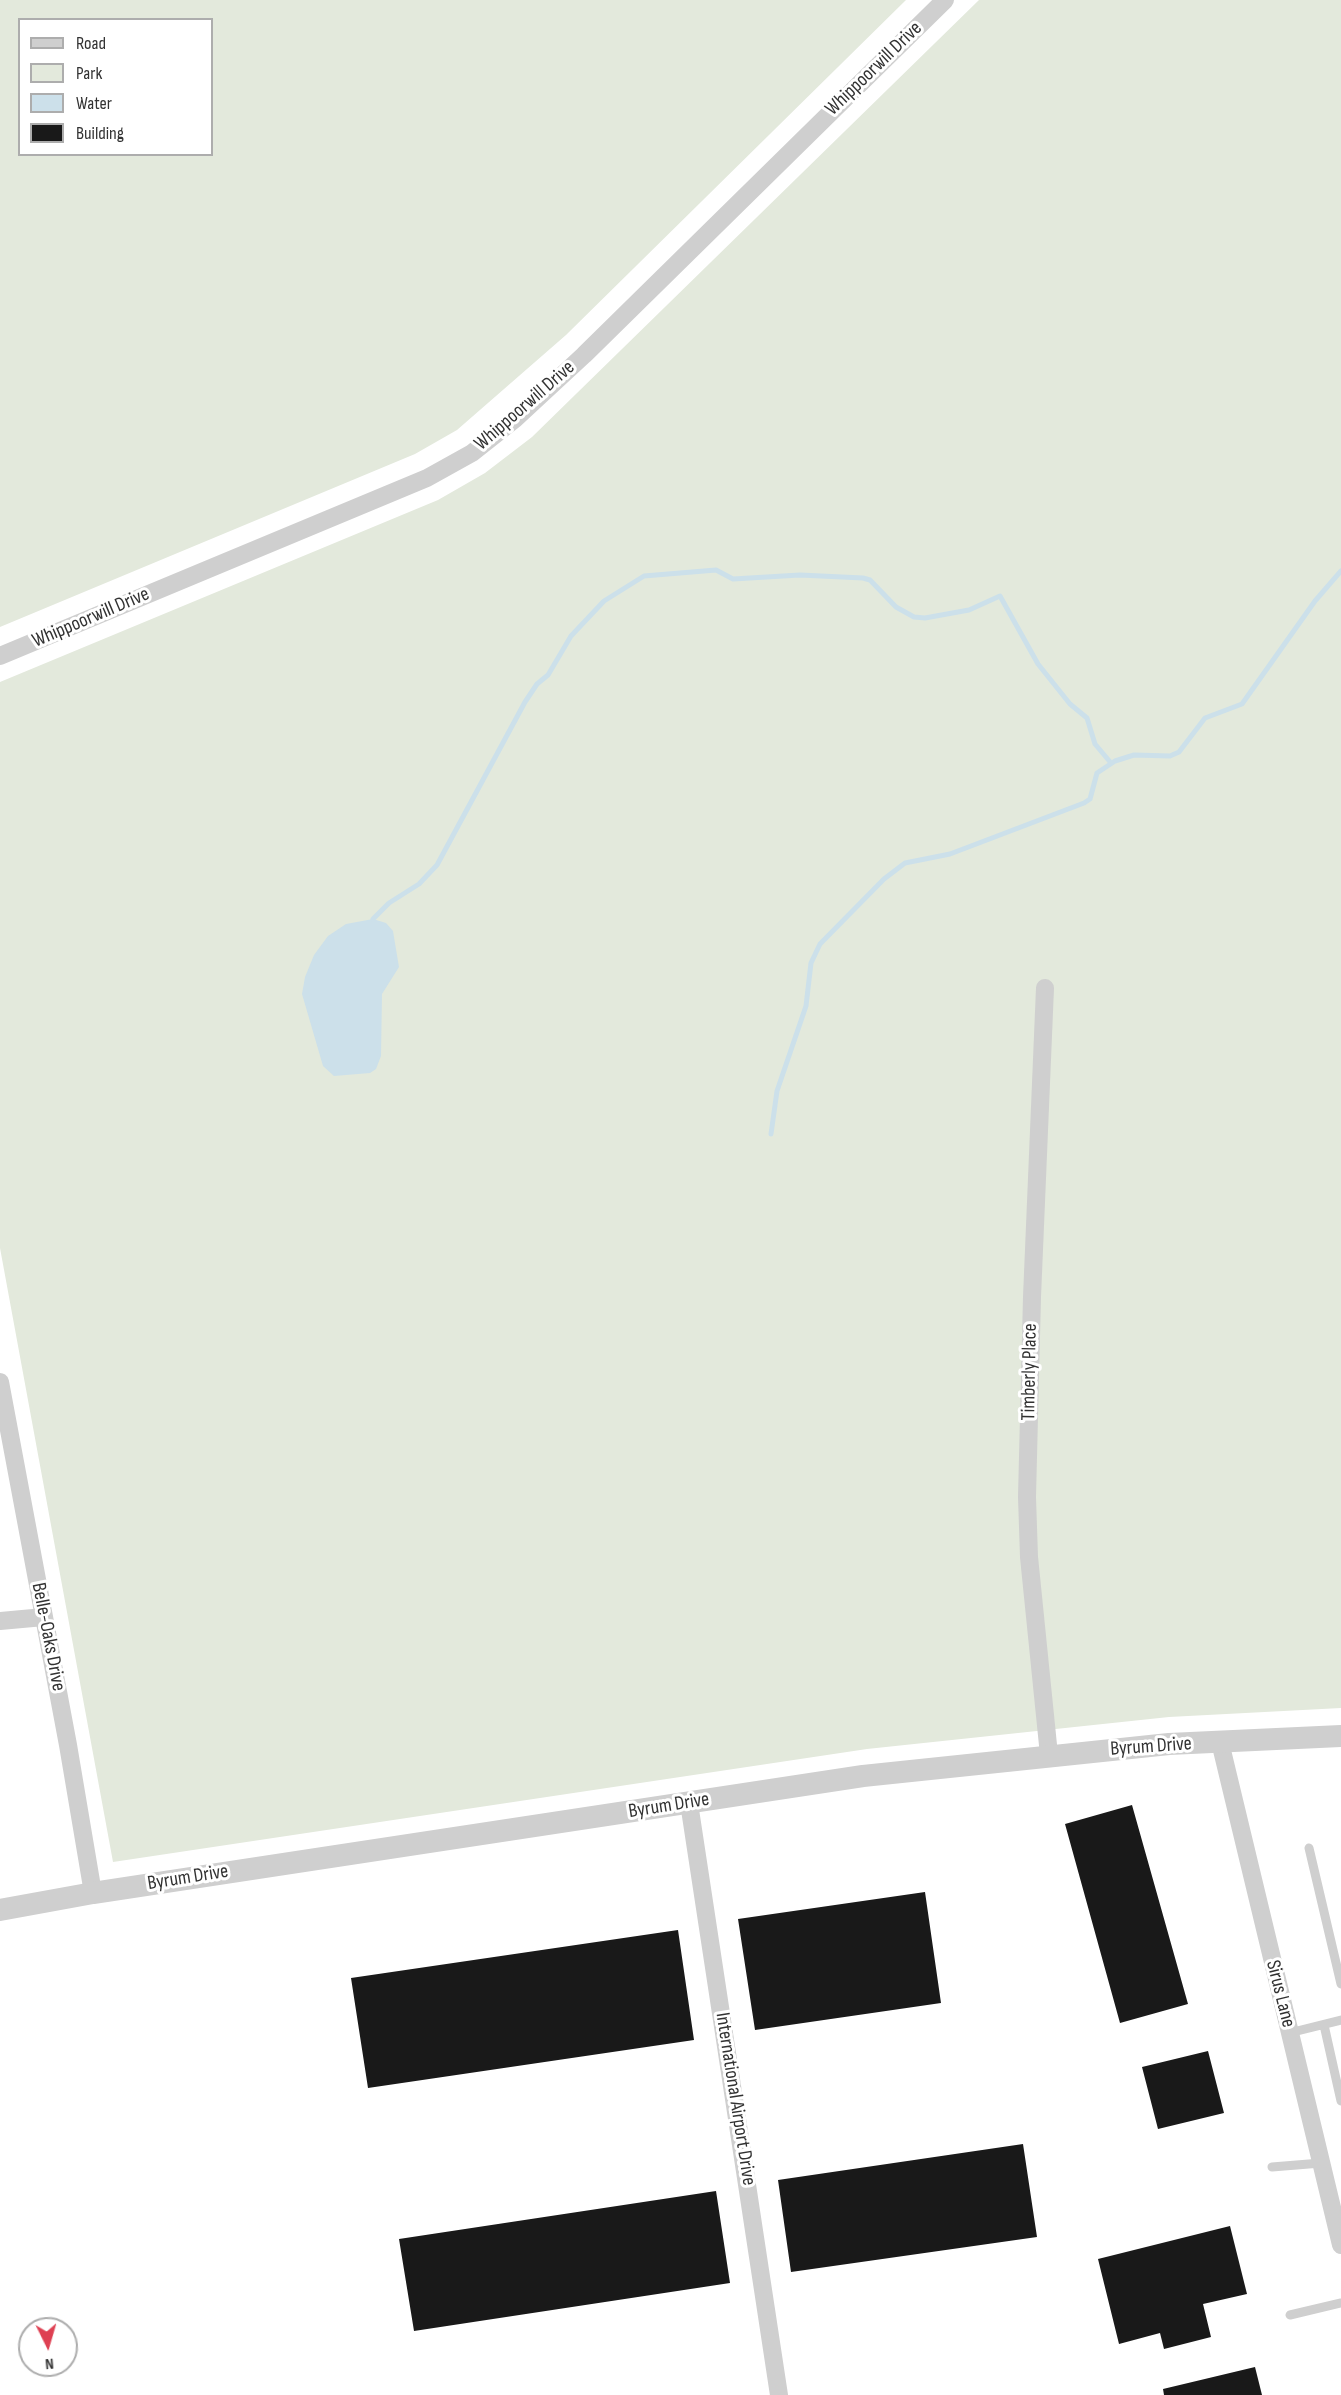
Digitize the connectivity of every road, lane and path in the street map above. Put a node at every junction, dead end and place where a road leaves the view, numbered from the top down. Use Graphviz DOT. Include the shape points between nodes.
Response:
graph roads {
  1 [pos="945,0"];
  2 [pos="0,656"];
  3 [pos="1045,988"];
  4 [pos="0,1382"];
  5 [pos="44,1617"];
  6 [pos="0,1621"];
  7 [pos="1341,1736"];
  8 [pos="1220,1742"];
  9 [pos="1049,1755"];
  10 [pos="689,1803"];
  11 [pos="1309,1848"];
  12 [pos="93,1893"];
  13 [pos="0,1910"];
  14 [pos="1341,1984"];
  15 [pos="1341,2020"];
  16 [pos="1324,2025"];
  17 [pos="1289,2033"];
  18 [pos="1341,2101"];
  19 [pos="1321,2163"];
  20 [pos="1272,2167"];
  21 [pos="1341,2245"];
  22 [pos="1341,2303"];
  23 [pos="1290,2314"];
  24 [pos="779,2395"];
  1 -- 2 [label="street, Whippoorwill Drive" via="584,355 472,453 427,478"];
  3 -- 9 [label="street, Timberly Place" via="1027,1497 1029,1557"];
  4 -- 5 [label="street, Belle-Oaks Drive"];
  5 -- 6 [label="street"];
  5 -- 12 [label="street, Belle-Oaks Drive"];
  7 -- 8 [label="street, Byrum Drive"];
  8 -- 9 [label="street, Byrum Drive"];
  8 -- 17 [label="street, Sirus Lane"];
  9 -- 10 [label="street, Byrum Drive" via="863,1776"];
  10 -- 12 [label="street, Byrum Drive"];
  10 -- 24 [label="street, International Airport Drive"];
  11 -- 14 [label="lane"];
  12 -- 13 [label="street, Byrum Drive"];
  15 -- 16 [label="lane"];
  16 -- 17 [label="lane"];
  16 -- 18 [label="lane"];
  17 -- 19 [label="street, Sirus Lane"];
  19 -- 20 [label="lane"];
  19 -- 21 [label="street, Sirus Lane"];
  22 -- 23 [label="lane"];
}
